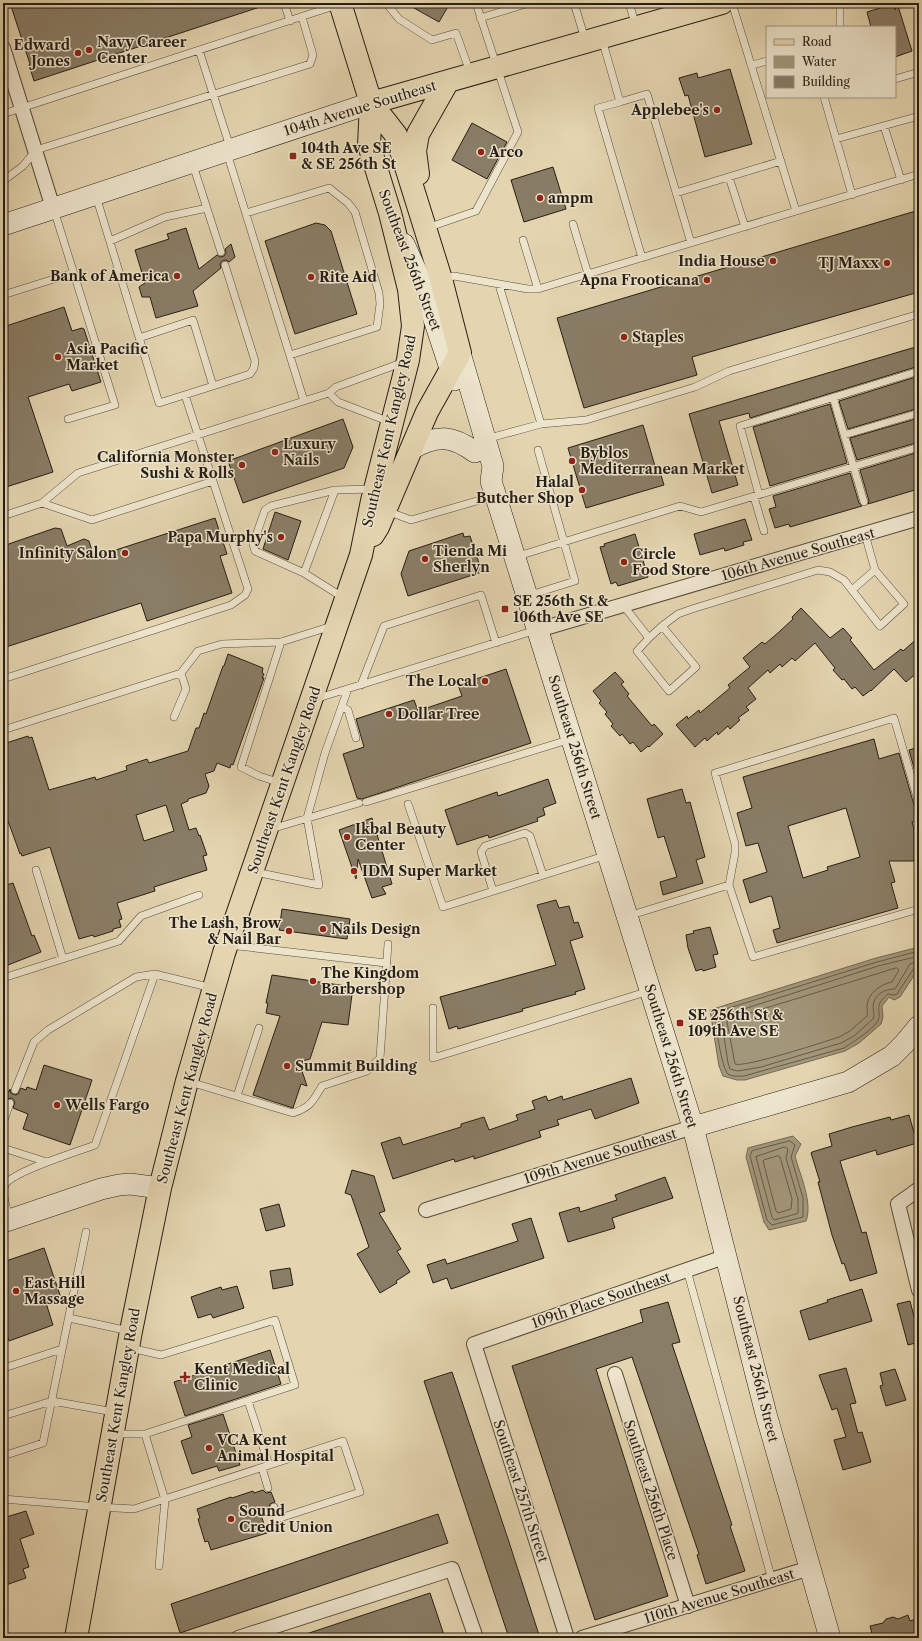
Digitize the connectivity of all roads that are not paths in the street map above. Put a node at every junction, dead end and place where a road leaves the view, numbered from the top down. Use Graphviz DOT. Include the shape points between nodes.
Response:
graph roads {
  1 [pos="284,3"];
  2 [pos="341,3"];
  3 [pos="386,3"];
  4 [pos="476,3"];
  5 [pos="529,3"];
  6 [pos="574,3"];
  7 [pos="629,3"];
  8 [pos="732,3"];
  9 [pos="840,3"];
  10 [pos="713,4"];
  11 [pos="302,17"];
  12 [pos="480,18"];
  13 [pos="290,20"];
  14 [pos="840,26"];
  15 [pos="637,27"];
  16 [pos="594,39"];
  17 [pos="3,48"];
  18 [pos="199,50"];
  19 [pos="766,61"];
  20 [pos="6,65"];
  21 [pos="752,65"];
  22 [pos="496,67"];
  23 [pos="919,72"];
  24 [pos="470,74"];
  25 [pos="896,79"];
  26 [pos="448,81"];
  27 [pos="213,94"];
  28 [pos="824,98"];
  29 [pos="372,102"];
  30 [pos="620,102"];
  31 [pos="22,108"];
  32 [pos="3,114"];
  33 [pos="919,116"];
  34 [pos="884,126"];
  35 [pos="836,139"];
  36 [pos="36,150"];
  37 [pos="229,150"];
  38 [pos="781,161"];
  39 [pos="192,162"];
  40 [pos="919,174"];
  41 [pos="729,177"];
  42 [pos="901,180"];
  43 [pos="3,181"];
  44 [pos="676,193"];
  45 [pos="95,194"];
  46 [pos="852,194"];
  47 [pos="419,205"];
  48 [pos="53,208"];
  49 [pos="207,208"];
  50 [pos="796,212"];
  51 [pos="246,213"];
  52 [pos="390,213"];
  53 [pos="573,224"];
  54 [pos="3,225"];
  55 [pos="745,227"];
  56 [pos="426,228"];
  57 [pos="523,240"];
  58 [pos="110,241"];
  59 [pos="691,243"];
  60 [pos="221,252"];
  61 [pos="642,258"];
  62 [pos="225,265"];
  63 [pos="73,272"];
  64 [pos="588,274"];
  65 [pos="441,279"];
  66 [pos="499,285"];
  67 [pos="538,288"];
  68 [pos="3,295"];
  69 [pos="919,314"];
  70 [pos="139,338"];
  71 [pos="290,355"];
  72 [pos="408,360"];
  73 [pos="455,361"];
  74 [pos="919,371"];
  75 [pos="213,386"];
  76 [pos="329,393"];
  77 [pos="185,395"];
  78 [pos="833,397"];
  79 [pos="304,401"];
  80 [pos="919,413"];
  81 [pos="68,419"];
  82 [pos="392,423"];
  83 [pos="541,424"];
  84 [pos="199,435"];
  85 [pos="844,435"];
  86 [pos="480,446"];
  87 [pos="919,447"];
  88 [pos="413,448"];
  89 [pos="538,450"];
  90 [pos="853,467"];
  91 [pos="213,481"];
  92 [pos="493,488"];
  93 [pos="375,489"];
  94 [pos="335,490"];
  95 [pos="757,496"];
  96 [pos="864,502"];
  97 [pos="42,503"];
  98 [pos="385,511"];
  99 [pos="3,516"];
  100 [pos="919,518"];
  101 [pos="764,531"];
  102 [pos="865,534"];
  103 [pos="563,542"];
  104 [pos="361,555"];
  105 [pos="515,557"];
  106 [pos="875,570"];
  107 [pos="304,573"];
  108 [pos="852,590"];
  109 [pos="528,596"];
  110 [pos="346,600"];
  111 [pos="624,605"];
  112 [pos="338,624"];
  113 [pos="662,626"];
  114 [pos="538,630"];
  115 [pos="649,638"];
  116 [pos="281,642"];
  117 [pos="496,643"];
  118 [pos="182,673"];
  119 [pos="3,678"];
  120 [pos="361,685"];
  121 [pos="348,689"];
  122 [pos="312,700"];
  123 [pos="342,707"];
  124 [pos="174,716"];
  125 [pos="3,730"];
  126 [pos="356,738"];
  127 [pos="573,738"];
  128 [pos="282,783"];
  129 [pos="408,804"];
  130 [pos="919,804"];
  131 [pos="307,818"];
  132 [pos="267,830"];
  133 [pos="609,854"];
  134 [pos="36,870"];
  135 [pos="252,871"];
  136 [pos="543,875"];
  137 [pos="729,885"];
  138 [pos="493,891"];
  139 [pos="199,895"];
  140 [pos="919,909"];
  141 [pos="628,916"];
  142 [pos="227,944"];
  143 [pos="388,944"];
  144 [pos="63,959"];
  145 [pos="386,964"];
  146 [pos="154,974"];
  147 [pos="3,978"];
  148 [pos="214,989"];
  149 [pos="651,990"];
  150 [pos="433,1008"];
  151 [pos="919,1026"];
  152 [pos="259,1028"];
  153 [pos="187,1081"];
  154 [pos="15,1090"];
  155 [pos="237,1096"];
  156 [pos="10,1103"];
  157 [pos="3,1123"];
  158 [pos="694,1127"];
  159 [pos="3,1148"];
  160 [pos="47,1162"];
  161 [pos="160,1188"];
  162 [pos="919,1189"];
  163 [pos="426,1210"];
  164 [pos="6,1221"];
  165 [pos="86,1232"];
  166 [pos="727,1256"];
  167 [pos="687,1270"];
  168 [pos="919,1290"];
  169 [pos="68,1318"];
  170 [pos="130,1340"];
  171 [pos="474,1344"];
  172 [pos="62,1349"];
  173 [pos="4,1368"];
  174 [pos="615,1374"];
  175 [pos="52,1401"];
  176 [pos="248,1401"];
  177 [pos="116,1412"];
  178 [pos="3,1416"];
  179 [pos="113,1434"];
  180 [pos="145,1434"];
  181 [pos="3,1456"];
  182 [pos="269,1465"];
  183 [pos="262,1468"];
  184 [pos="268,1488"];
  185 [pos="3,1499"];
  186 [pos="165,1500"];
  187 [pos="274,1507"];
  188 [pos="99,1508"];
  189 [pos="159,1566"];
  190 [pos="810,1568"];
  191 [pos="772,1580"];
  192 [pos="688,1606"];
  193 [pos="76,1638"];
  194 [pos="238,1638"];
  195 [pos="476,1638"];
  196 [pos="567,1638"];
  197 [pos="582,1638"];
  198 [pos="830,1638"];
  1 -- 13 [label="lane"];
  2 -- 11 [label="lane"];
  2 -- 29 [label="main road, Southeast 256th Street"];
  3 -- 24 [label="lane" via="399,18 432,40 456,33"];
  4 -- 12 [label="lane"];
  5 -- 12 [label="lane"];
  6 -- 16 [label="lane"];
  7 -- 15 [label="lane"];
  8 -- 21 [label="lane"];
  9 -- 14 [label="lane"];
  10 -- 15 [label="main road, 104th Avenue Southeast"];
  11 -- 13 [label="lane"];
  11 -- 27 [label="lane" via="314,55 310,64"];
  12 -- 22 [label="lane"];
  13 -- 18 [label="lane"];
  15 -- 16 [label="main road, 104th Avenue Southeast"];
  16 -- 22 [label="main road, 104th Avenue Southeast"];
  16 -- 30 [label="lane"];
  17 -- 20 [label="street"];
  18 -- 27 [label="lane"];
  18 -- 31 [label="lane"];
  19 -- 21 [label="lane"];
  20 -- 31 [label="street"];
  21 -- 38 [label="lane"];
  22 -- 24 [label="main road, 104th Avenue Southeast"];
  22 -- 56 [label="lane" via="518,132 476,211"];
  23 -- 25 [label="lane"];
  24 -- 26 [label="main road, 104th Avenue Southeast"];
  26 -- 29 [label="main road, 104th Avenue Southeast"];
  26 -- 47 [label="main road" via="418,134 415,151"];
  27 -- 36 [label="lane"];
  27 -- 37 [label="lane"];
  28 -- 35 [label="lane"];
  29 -- 37 [label="main road, 104th Avenue Southeast"];
  29 -- 47 [label="main road, Southeast 256th Street" via="396,135"];
  29 -- 52 [label="main road, Southeast 256th Street" via="369,145"];
  30 -- 44 [label="lane" via="647,94"];
  30 -- 61 [label="lane" via="598,108"];
  31 -- 32 [label="lane"];
  31 -- 36 [label="street"];
  33 -- 34 [label="lane"];
  34 -- 35 [label="lane"];
  34 -- 42 [label="lane"];
  35 -- 46 [label="lane"];
  36 -- 43 [label="lane" via="23,166"];
  36 -- 48 [label="street"];
  37 -- 39 [label="main road, 104th Avenue Southeast"];
  37 -- 51 [label="lane"];
  38 -- 41 [label="lane"];
  38 -- 50 [label="lane"];
  39 -- 45 [label="main road, 104th Avenue Southeast"];
  39 -- 49 [label="lane"];
  40 -- 42 [label="lane"];
  41 -- 44 [label="lane"];
  41 -- 55 [label="lane"];
  42 -- 46 [label="lane"];
  44 -- 59 [label="lane"];
  45 -- 48 [label="main road, 104th Avenue Southeast"];
  45 -- 58 [label="lane"];
  46 -- 50 [label="lane"];
  47 -- 56 [label="main road, Southeast 256th Street"];
  48 -- 54 [label="main road, 104th Avenue Southeast"];
  48 -- 63 [label="lane"];
  49 -- 58 [label="lane" via="164,217"];
  49 -- 60 [label="lane"];
  50 -- 55 [label="lane"];
  51 -- 71 [label="lane"];
  51 -- 71 [label="lane" via="329,188 348,203 357,220 379,293 377,327"];
  52 -- 72 [label="main road, Southeast Kent Kangley Road" via="409,289 413,326"];
  52 -- 73 [label="main road, Southeast 256th Street"];
  53 -- 64 [label="lane"];
  55 -- 59 [label="lane"];
  56 -- 65 [label="main road, Southeast 256th Street"];
  57 -- 67 [label="lane"];
  58 -- 70 [label="lane"];
  59 -- 61 [label="lane"];
  61 -- 64 [label="lane"];
  62 -- 75 [label="lane" via="255,361 250,374"];
  63 -- 68 [label="lane"];
  63 -- 81 [label="lane" via="115,405"];
  64 -- 67 [label="lane"];
  65 -- 66 [label="lane" via="459,277"];
  65 -- 73 [label="main road, Southeast 256th Street"];
  66 -- 67 [label="lane" via="528,290"];
  66 -- 83 [label="lane"];
  69 -- 83 [label="lane" via="729,371 695,387 586,420"];
  70 -- 75 [label="lane" via="194,320"];
  70 -- 77 [label="lane" via="159,403"];
  71 -- 79 [label="lane"];
  72 -- 76 [label="lane" via="336,387"];
  72 -- 82 [label="main road, Southeast Kent Kangley Road"];
  73 -- 86 [label="main road, Southeast 256th Street"];
  73 -- 88 [label="main road, Southeast Kent Kangley Road" via="427,412"];
  74 -- 78 [label="lane"];
  75 -- 77 [label="lane"];
  76 -- 79 [label="lane"];
  76 -- 82 [label="lane" via="338,402"];
  77 -- 84 [label="lane"];
  78 -- 85 [label="lane"];
  78 -- 95 [label="lane" via="740,426"];
  79 -- 84 [label="lane"];
  80 -- 85 [label="lane"];
  82 -- 93 [label="main road, Southeast Kent Kangley Road"];
  82 -- 98 [label="main road" via="396,424 399,433 382,501"];
  83 -- 86 [label="lane"];
  84 -- 91 [label="lane"];
  84 -- 97 [label="lane" via="78,473"];
  85 -- 90 [label="lane"];
  86 -- 88 [label="main road" via="450,439 432,440"];
  86 -- 92 [label="main road, Southeast 256th Street" via="481,470"];
  87 -- 90 [label="lane"];
  88 -- 98 [label="main road, Southeast Kent Kangley Road"];
  89 -- 103 [label="lane"];
  90 -- 95 [label="lane"];
  90 -- 96 [label="lane"];
  91 -- 97 [label="lane" via="92,520"];
  91 -- 119 [label="lane" via="248,589 245,595 231,605"];
  92 -- 98 [label="lane" via="411,520"];
  92 -- 105 [label="main road, Southeast 256th Street"];
  93 -- 94 [label="lane"];
  93 -- 104 [label="main road, Southeast Kent Kangley Road"];
  94 -- 107 [label="lane"];
  94 -- 107 [label="lane" via="271,506 265,510 253,544 255,551"];
  95 -- 101 [label="lane"];
  95 -- 103 [label="lane" via="701,512 680,506"];
  97 -- 99 [label="lane"];
  98 -- 104 [label="main road, Southeast Kent Kangley Road"];
  100 -- 102 [label="street, 106th Avenue Southeast"];
  102 -- 106 [label="lane"];
  102 -- 111 [label="street, 106th Avenue Southeast"];
  103 -- 105 [label="lane"];
  103 -- 109 [label="lane" via="575,581"];
  104 -- 110 [label="main road, Southeast Kent Kangley Road"];
  105 -- 109 [label="main road, Southeast 256th Street"];
  106 -- 108 [label="lane"];
  106 -- 108 [label="lane" via="904,604 880,626"];
  107 -- 110 [label="lane"];
  108 -- 113 [label="lane" via="844,580 830,572 818,570 678,614"];
  109 -- 114 [label="main road, Southeast 256th Street"];
  110 -- 112 [label="main road, Southeast Kent Kangley Road"];
  111 -- 114 [label="street, 106th Avenue Southeast"];
  111 -- 115 [label="lane"];
  112 -- 116 [label="lane"];
  112 -- 122 [label="main road, Southeast Kent Kangley Road"];
  113 -- 115 [label="lane"];
  113 -- 115 [label="lane" via="696,667 669,691 637,651"];
  114 -- 117 [label="lane"];
  114 -- 127 [label="main road, Southeast 256th Street"];
  116 -- 118 [label="lane" via="222,644 204,649 198,651"];
  116 -- 128 [label="lane" via="241,768"];
  117 -- 120 [label="lane"];
  117 -- 120 [label="lane" via="481,595 474,597 384,626"];
  118 -- 124 [label="lane" via="186,689"];
  118 -- 125 [label="lane"];
  120 -- 121 [label="lane"];
  121 -- 122 [label="lane"];
  121 -- 123 [label="lane"];
  122 -- 128 [label="main road, Southeast Kent Kangley Road"];
  123 -- 126 [label="lane" via="348,710"];
  123 -- 131 [label="lane" via="325,754"];
  127 -- 131 [label="lane"];
  127 -- 133 [label="main road, Southeast 256th Street"];
  128 -- 132 [label="main road, Southeast Kent Kangley Road"];
  129 -- 138 [label="lane" via="443,906"];
  130 -- 137 [label="lane" via="894,718 716,773 735,844 736,853"];
  131 -- 132 [label="lane"];
  131 -- 135 [label="lane" via="319,885"];
  132 -- 135 [label="main road, Southeast Kent Kangley Road"];
  133 -- 136 [label="lane"];
  133 -- 141 [label="main road, Southeast 256th Street"];
  134 -- 144 [label="lane"];
  135 -- 142 [label="main road, Southeast Kent Kangley Road"];
  136 -- 138 [label="lane"];
  136 -- 138 [label="lane" via="530,836 525,833 485,846 480,852"];
  137 -- 140 [label="lane" via="753,957"];
  137 -- 141 [label="lane"];
  139 -- 144 [label="lane" via="140,916 119,941"];
  141 -- 149 [label="main road, Southeast 256th Street"];
  142 -- 145 [label="lane"];
  142 -- 148 [label="main road, Southeast Kent Kangley Road"];
  143 -- 145 [label="lane"];
  144 -- 147 [label="lane"];
  145 -- 155 [label="lane" via="380,1058 367,1071 322,1086 311,1104 293,1113"];
  146 -- 148 [label="lane"];
  146 -- 154 [label="lane" via="136,977 48,1030 34,1042"];
  146 -- 160 [label="lane" via="95,1145"];
  148 -- 153 [label="main road, Southeast Kent Kangley Road"];
  149 -- 150 [label="lane" via="433,1058"];
  149 -- 158 [label="main road, Southeast 256th Street"];
  151 -- 158 [label="main road, 109th Avenue Southeast" via="892,1056 848,1082"];
  152 -- 155 [label="lane"];
  153 -- 155 [label="lane"];
  153 -- 161 [label="main road, Southeast Kent Kangley Road"];
  156 -- 157 [label="lane"];
  158 -- 163 [label="street, 109th Avenue Southeast"];
  158 -- 166 [label="main road, Southeast 256th Street"];
  159 -- 160 [label="lane"];
  160 -- 164 [label="lane" via="12,1178 6,1184 3,1194"];
  161 -- 164 [label="main road" via="130,1184 101,1189"];
  161 -- 170 [label="main road, Southeast Kent Kangley Road"];
  162 -- 168 [label="street" via="898,1204"];
  165 -- 169 [label="lane"];
  166 -- 167 [label="street, 109th Place Southeast"];
  166 -- 190 [label="main road, Southeast 256th Street" via="766,1414"];
  167 -- 171 [label="street, 109th Place Southeast"];
  167 -- 191 [label="lane"];
  169 -- 170 [label="lane"];
  169 -- 172 [label="lane"];
  170 -- 176 [label="lane" via="161,1355 275,1320 295,1385"];
  170 -- 177 [label="main road, Southeast Kent Kangley Road"];
  171 -- 196 [label="street, Southeast 257th Street"];
  172 -- 173 [label="lane"];
  172 -- 175 [label="lane"];
  174 -- 192 [label="street, Southeast 256th Place"];
  175 -- 177 [label="lane"];
  175 -- 178 [label="lane"];
  175 -- 181 [label="lane" via="43,1443"];
  176 -- 180 [label="lane"];
  176 -- 182 [label="lane"];
  177 -- 179 [label="main road, Southeast Kent Kangley Road"];
  179 -- 180 [label="lane"];
  179 -- 188 [label="main road, Southeast Kent Kangley Road"];
  180 -- 186 [label="lane"];
  182 -- 183 [label="lane"];
  182 -- 187 [label="lane" via="343,1441 360,1492 277,1518"];
  183 -- 184 [label="lane"];
  183 -- 186 [label="lane"];
  185 -- 188 [label="lane"];
  186 -- 188 [label="lane" via="134,1509"];
  186 -- 189 [label="lane"];
  188 -- 193 [label="main road, Southeast Kent Kangley Road"];
  190 -- 191 [label="street, 110th Avenue Southeast"];
  190 -- 198 [label="main road, Southeast 256th Street"];
  191 -- 192 [label="street, 110th Avenue Southeast"];
  192 -- 197 [label="street, 110th Avenue Southeast"];
  194 -- 195 [label="street" via="452,1569"];
}
